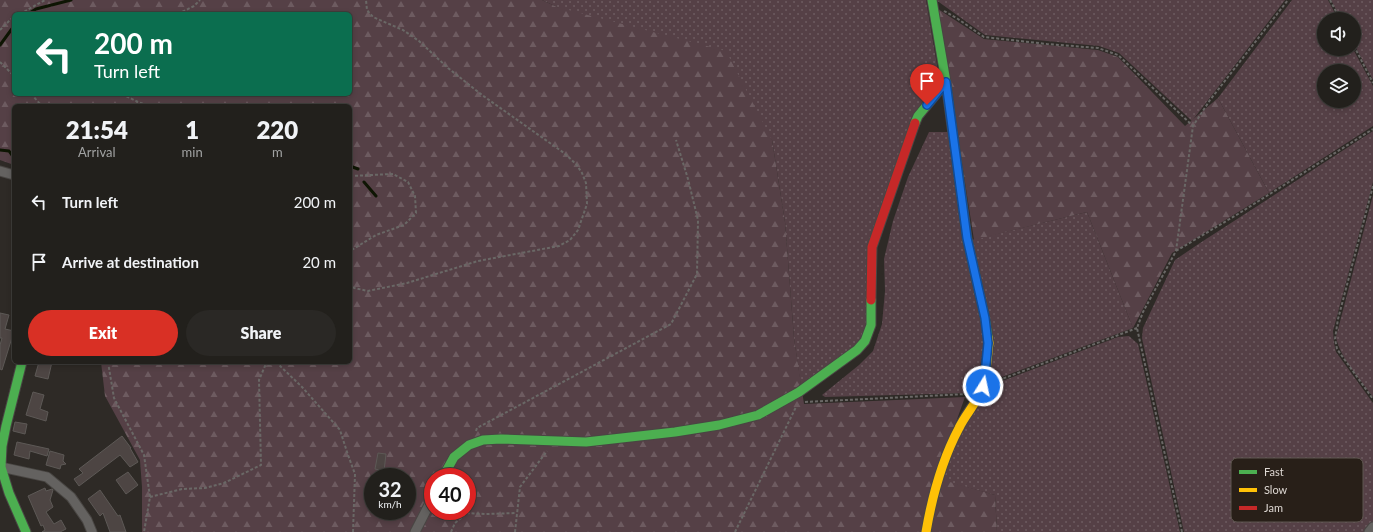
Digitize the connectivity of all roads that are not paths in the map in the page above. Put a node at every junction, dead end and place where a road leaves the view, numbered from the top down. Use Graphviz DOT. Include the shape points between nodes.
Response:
graph roads {
  1 [pos="932,2"];
  2 [pos="946,82"];
  3 [pos="0,170"];
  4 [pos="12,174"];
  5 [pos="22,364"];
  6 [pos="1,467"];
  7 [pos="448,468"];
  8 [pos="424,516"];
  9 [pos="1373,527"];
  10 [pos="25,532"];
  11 [pos="92,532"];
  12 [pos="415,532"];
  13 [pos="926,532"];
  14 [pos="1369,532"];
  1 -- 2 [label="street"];
  2 -- 7 [label="street" via="918,116 872,247 871,325 865,340 857,350 815,382 758,415 675,432 586,442 483,440 469,445 454,457"];
  2 -- 13 [label="street" via="967,238 988,343 983,386 959,427 945,459"];
  3 -- 4 [label="street"];
  5 -- 6 [label="street" via="2,446"];
  6 -- 10 [label="street"];
  6 -- 11 [label="street" via="48,477 71,497"];
  8 -- 12 [label="street"];
  9 -- 14 [label="street"];
}
